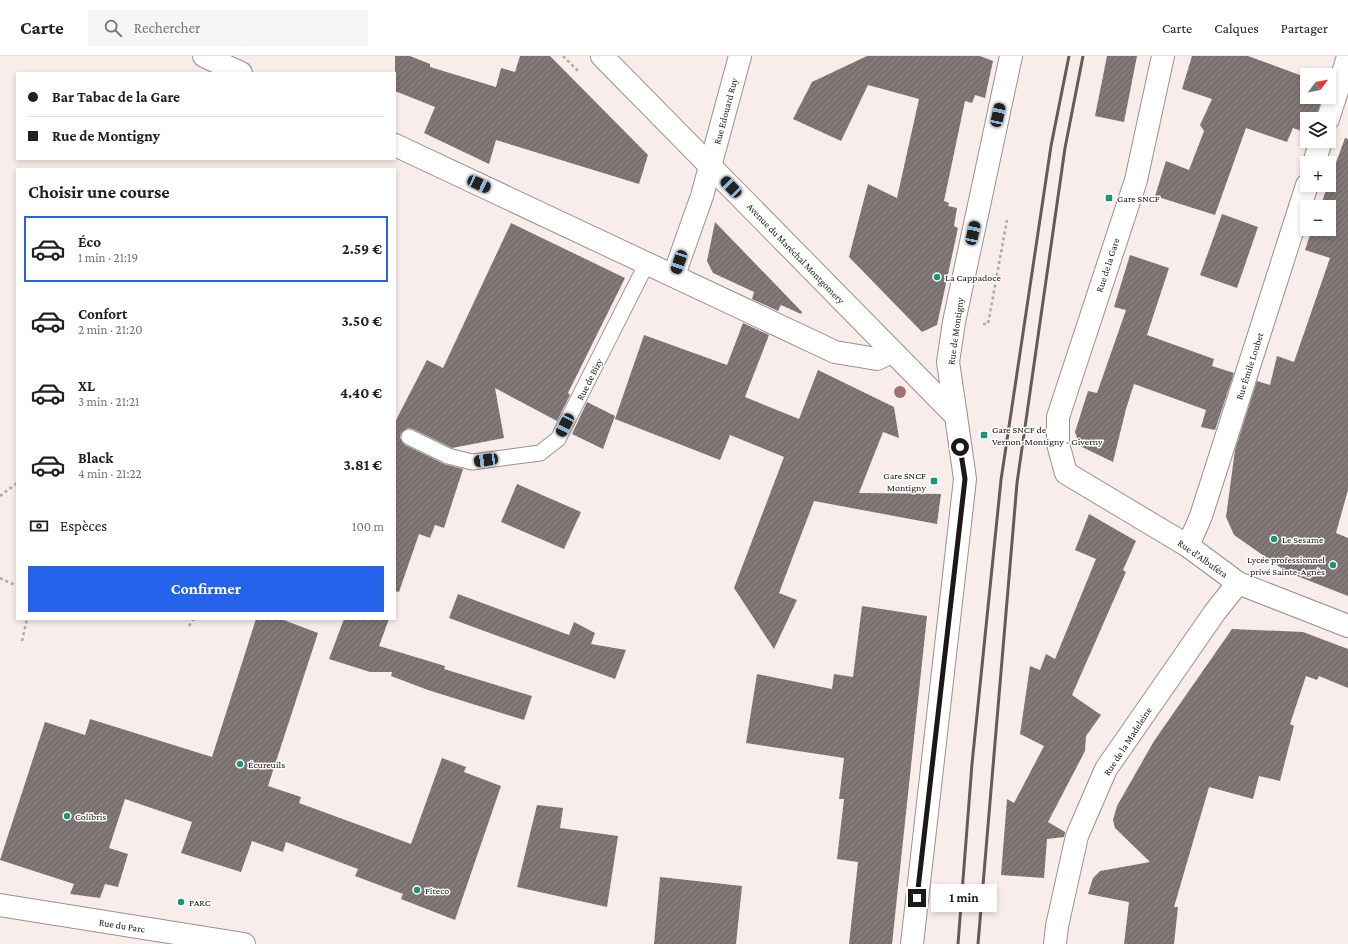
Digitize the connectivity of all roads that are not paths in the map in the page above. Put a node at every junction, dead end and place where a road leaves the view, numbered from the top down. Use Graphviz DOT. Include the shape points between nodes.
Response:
graph roads {
  1 [pos="204,56"];
  2 [pos="602,56"];
  3 [pos="740,56"];
  4 [pos="1011,56"];
  5 [pos="1163,56"];
  6 [pos="1348,57"];
  7 [pos="239,72"];
  8 [pos="1330,112"];
  9 [pos="396,145"];
  10 [pos="710,165"];
  11 [pos="1305,192"];
  12 [pos="648,263"];
  13 [pos="674,275"];
  14 [pos="892,352"];
  15 [pos="956,416"];
  16 [pos="410,437"];
  17 [pos="1066,473"];
  18 [pos="1188,546"];
  19 [pos="1238,582"];
  20 [pos="1348,626"];
  21 [pos="0,905"];
  22 [pos="244,944"];
  23 [pos="912,944"];
  24 [pos="1055,944"];
  1 -- 7 [label="street"];
  2 -- 10 [label="street, Avenue du Maréchal Montgomery"];
  3 -- 10 [label="street, Rue Edouard Ruy"];
  4 -- 15 [label="street, Rue de Montigny" via="954,322 948,362"];
  5 -- 17 [label="street, Rue de la Gare" via="1136,180 1058,417 1058,444"];
  6 -- 8 [label="street"];
  9 -- 12 [label="street"];
  10 -- 13 [label="street, Rue Edouard Ruy" via="702,196"];
  10 -- 14 [label="street, Avenue du Maréchal Montgomery"];
  11 -- 18 [label="street, Rue Émile Loubet" via="1201,516"];
  12 -- 13 [label="street"];
  12 -- 16 [label="lane, Rue de Bizy" via="558,439 540,453 472,462 448,456"];
  13 -- 14 [label="street" via="835,352 877,359"];
  14 -- 15 [label="street, Avenue du Maréchal Montgomery"];
  15 -- 23 [label="street, Rue de Montigny" via="965,479"];
  17 -- 18 [label="street, Rue d'Albuféra"];
  18 -- 19 [label="street, Rue d'Albuféra"];
  19 -- 20 [label="street, Rue d'Albuféra"];
  19 -- 24 [label="street, Rue de la Madeleine" via="1210,618 1106,769 1077,836"];
  21 -- 22 [label="street, Rue du Parc"];
}
